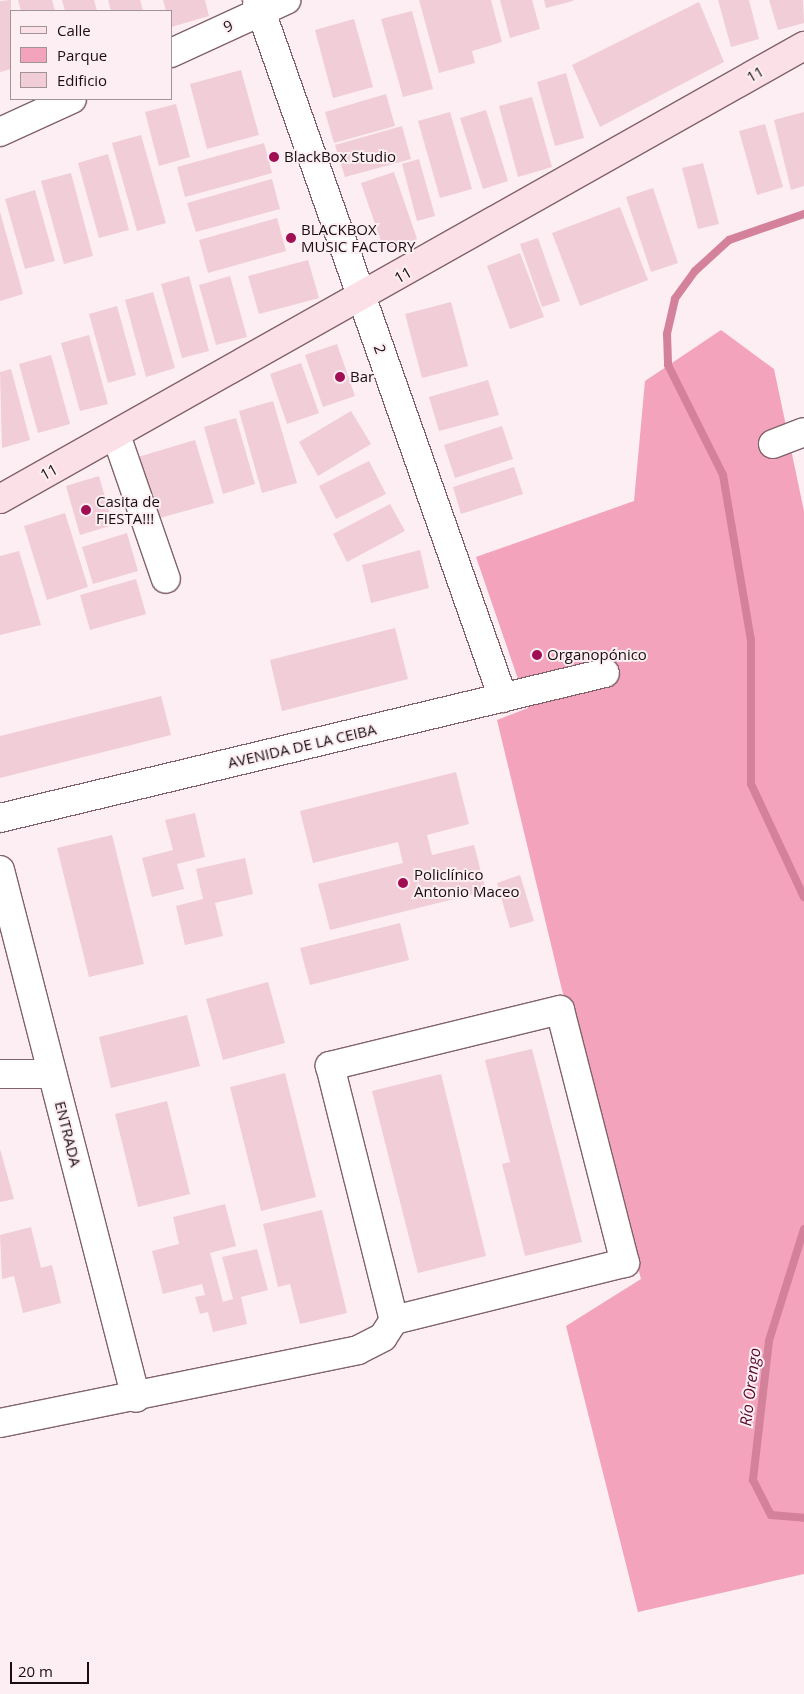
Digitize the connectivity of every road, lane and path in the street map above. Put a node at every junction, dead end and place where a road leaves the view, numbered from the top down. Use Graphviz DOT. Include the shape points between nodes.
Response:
graph roads {
  1 [pos="286,0"];
  2 [pos="259,5"];
  3 [pos="804,46"];
  4 [pos="172,52"];
  5 [pos="70,100"];
  6 [pos="0,132"];
  7 [pos="362,297"];
  8 [pos="804,432"];
  9 [pos="116,435"];
  10 [pos="773,444"];
  11 [pos="0,499"];
  12 [pos="166,579"];
  13 [pos="604,674"];
  14 [pos="503,698"];
  15 [pos="0,818"];
  16 [pos="0,870"];
  17 [pos="0,1074"];
  18 [pos="52,1074"];
  19 [pos="394,1320"];
  20 [pos="136,1398"];
  21 [pos="0,1423"];
  1 -- 2 [label="street, 9"];
  2 -- 4 [label="street, 9"];
  2 -- 7 [label="street, 2"];
  3 -- 7 [label="street, 11"];
  5 -- 6 [label="street"];
  7 -- 9 [label="street, 11"];
  7 -- 14 [label="street, 2"];
  8 -- 10 [label="street"];
  9 -- 11 [label="street, 11"];
  9 -- 12 [label="street"];
  13 -- 14 [label="street, AVENIDA DE LA CEIBA"];
  14 -- 15 [label="street, AVENIDA DE LA CEIBA"];
  16 -- 18 [label="street, ENTRADA"];
  17 -- 18 [label="street"];
  18 -- 20 [label="street, ENTRADA"];
  19 -- 19 [label="street" via="330,1066 560,1010 625,1263"];
  19 -- 20 [label="street" via="383,1336 358,1350"];
  20 -- 21 [label="street"];
}
